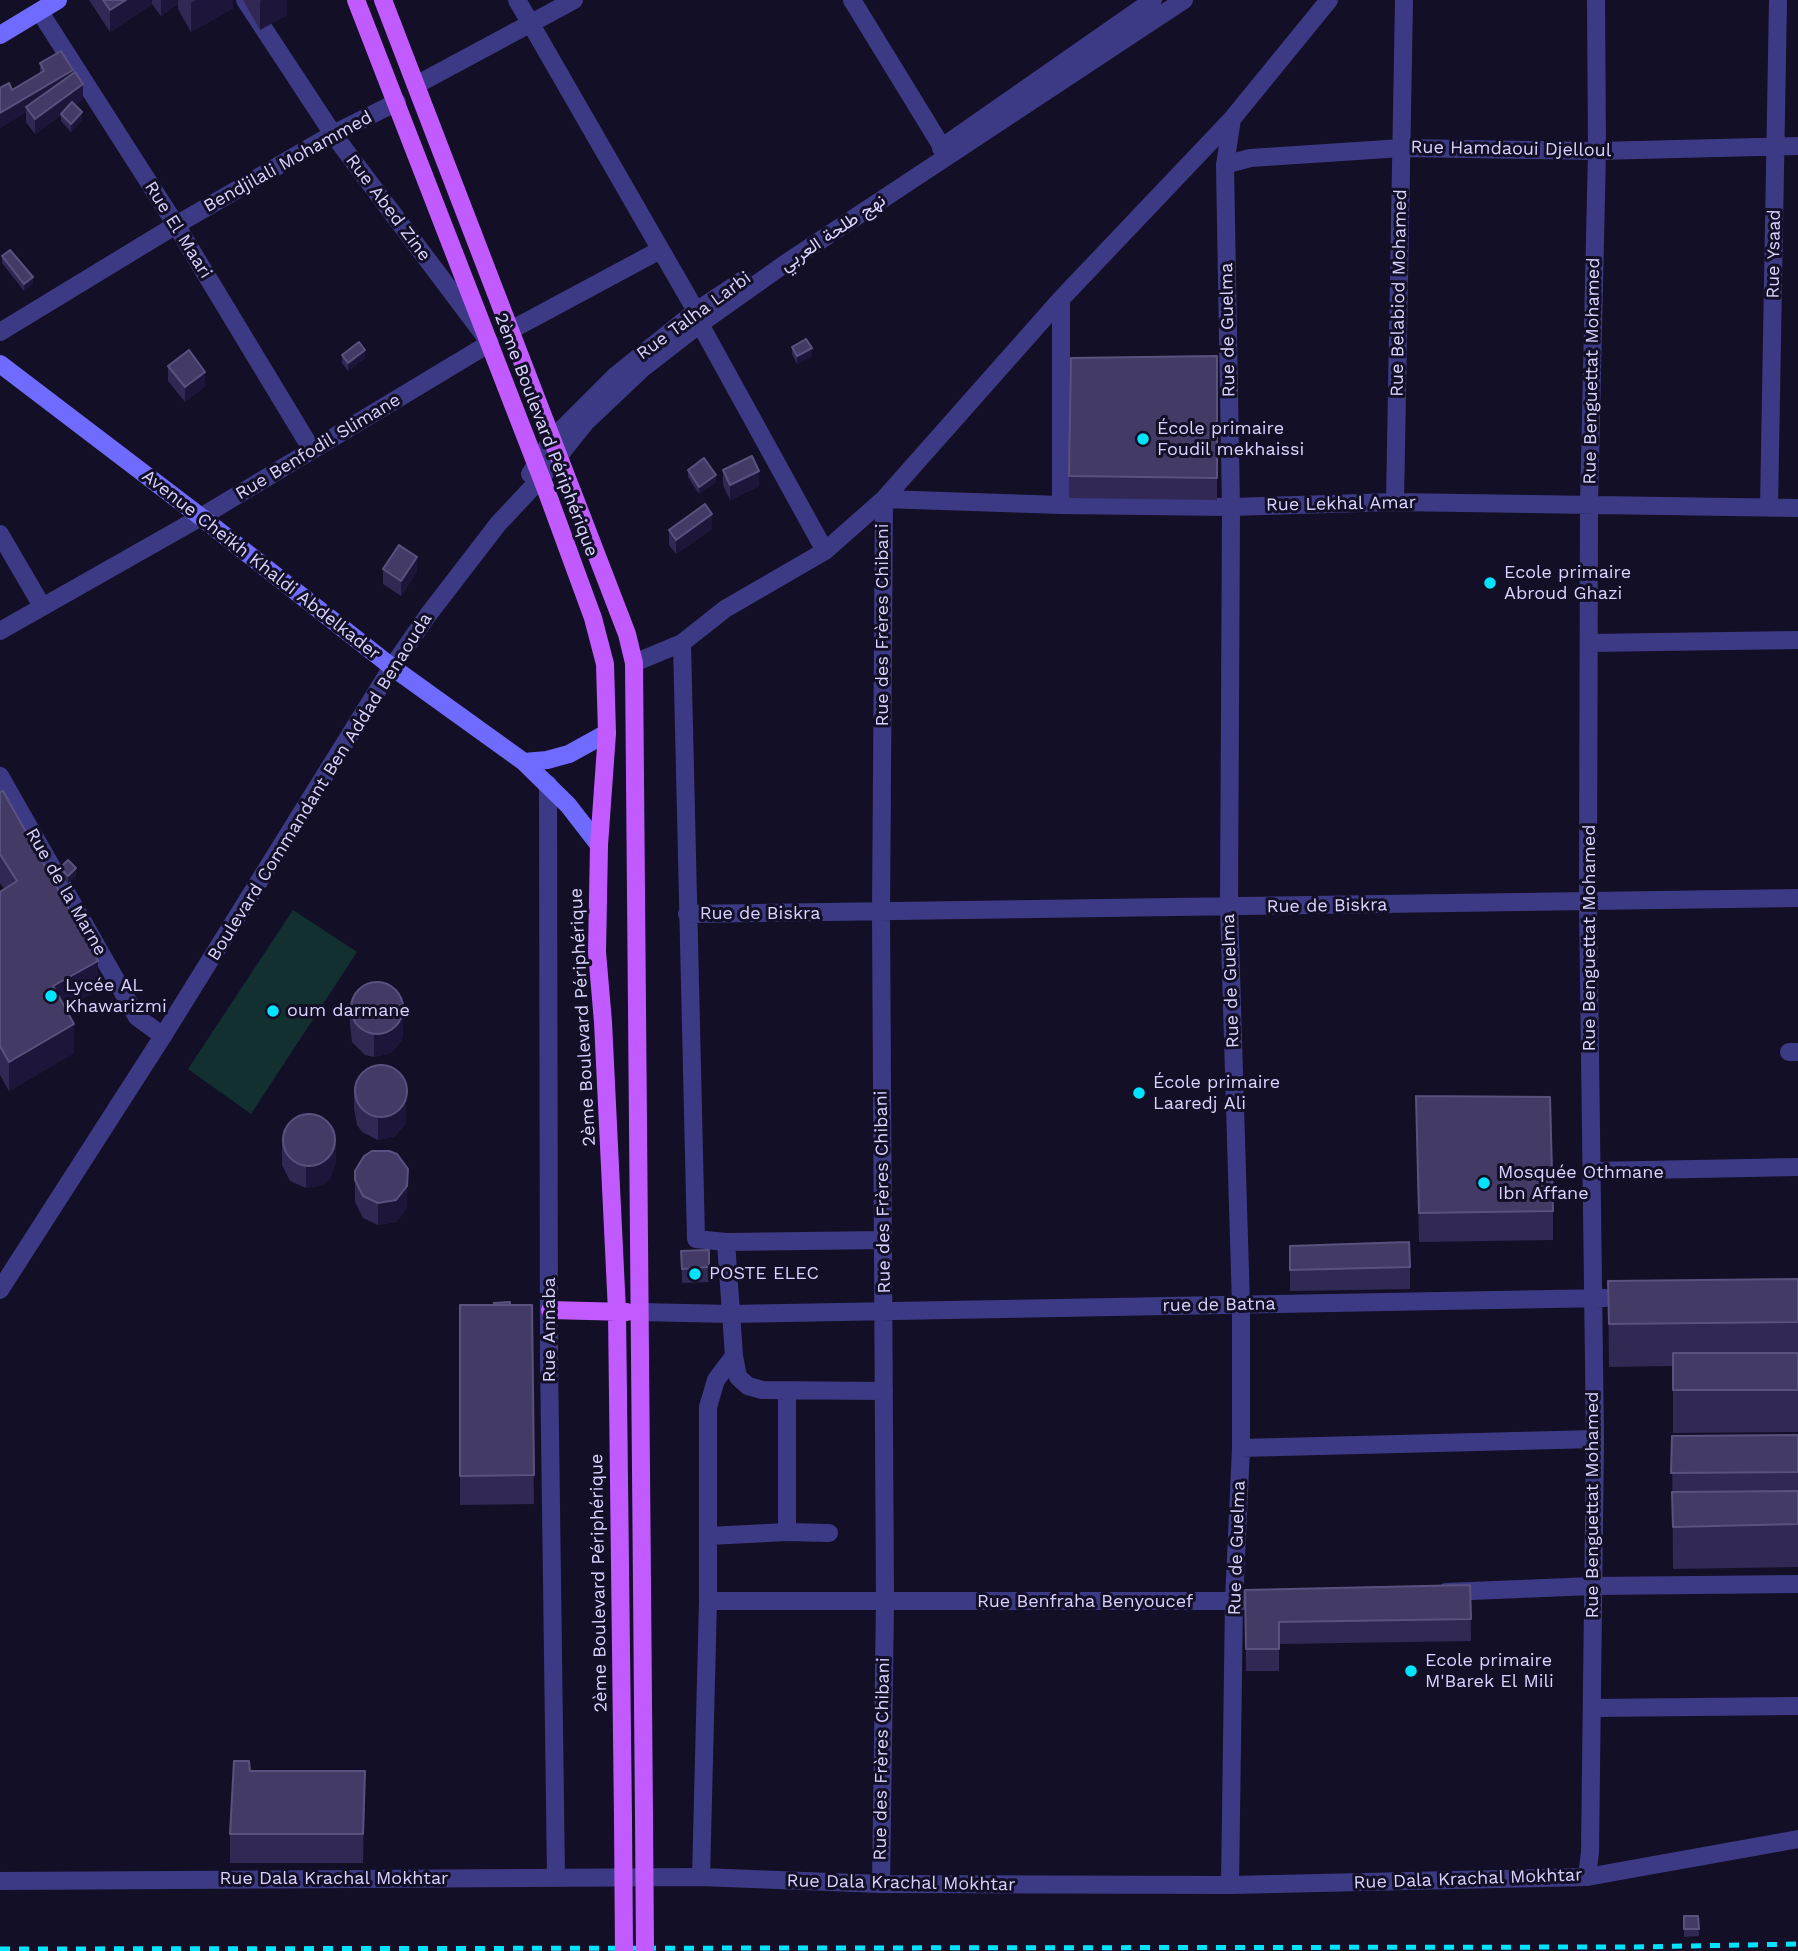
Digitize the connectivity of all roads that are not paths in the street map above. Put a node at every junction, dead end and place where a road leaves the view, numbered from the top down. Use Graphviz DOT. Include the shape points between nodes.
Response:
graph roads {
  1 [pos="58,0"];
  2 [pos="245,0"];
  3 [pos="356,0"];
  4 [pos="383,0"];
  5 [pos="517,0"];
  6 [pos="574,0"];
  7 [pos="852,0"];
  8 [pos="1153,0"];
  9 [pos="1184,0"];
  10 [pos="1329,0"];
  11 [pos="1404,0"];
  12 [pos="1596,0"];
  13 [pos="1779,0"];
  14 [pos="40,12"];
  15 [pos="530,24"];
  16 [pos="0,35"];
  17 [pos="416,85"];
  18 [pos="397,102"];
  19 [pos="1232,120"];
  20 [pos="333,134"];
  21 [pos="1798,146"];
  22 [pos="942,147"];
  23 [pos="1777,147"];
  24 [pos="1402,148"];
  25 [pos="1597,151"];
  26 [pos="1225,165"];
  27 [pos="176,225"];
  28 [pos="660,250"];
  29 [pos="1061,299"];
  30 [pos="698,318"];
  31 [pos="511,330"];
  32 [pos="0,332"];
  33 [pos="490,343"];
  34 [pos="0,364"];
  35 [pos="555,447"];
  36 [pos="312,450"];
  37 [pos="539,469"];
  38 [pos="884,499"];
  39 [pos="1395,502"];
  40 [pos="1589,504"];
  41 [pos="1060,505"];
  42 [pos="1231,507"];
  43 [pos="1769,508"];
  44 [pos="1798,508"];
  45 [pos="201,517"];
  46 [pos="0,534"];
  47 [pos="825,551"];
  48 [pos="42,606"];
  49 [pos="0,631"];
  50 [pos="1798,640"];
  51 [pos="682,643"];
  52 [pos="1589,643"];
  53 [pos="634,663"];
  54 [pos="392,667"];
  55 [pos="607,733"];
  56 [pos="524,762"];
  57 [pos="0,776"];
  58 [pos="548,784"];
  59 [pos="7,805"];
  60 [pos="599,845"];
  61 [pos="1798,898"];
  62 [pos="1588,901"];
  63 [pos="1229,907"];
  64 [pos="881,913"];
  65 [pos="687,914"];
  66 [pos="163,1036"];
  67 [pos="1798,1167"];
  68 [pos="1592,1171"];
  69 [pos="882,1240"];
  70 [pos="726,1242"];
  71 [pos="0,1290"];
  72 [pos="1594,1298"];
  73 [pos="1621,1298"];
  74 [pos="1241,1305"];
  75 [pos="550,1310"];
  76 [pos="617,1311"];
  77 [pos="884,1311"];
  78 [pos="640,1312"];
  79 [pos="730,1314"];
  80 [pos="734,1356"];
  81 [pos="787,1391"];
  82 [pos="884,1391"];
  83 [pos="1595,1439"];
  84 [pos="1241,1448"];
  85 [pos="787,1532"];
  86 [pos="829,1533"];
  87 [pos="709,1536"];
  88 [pos="1798,1584"];
  89 [pos="1593,1586"];
  90 [pos="1427,1593"];
  91 [pos="1261,1600"];
  92 [pos="708,1601"];
  93 [pos="1234,1601"];
  94 [pos="885,1602"];
  95 [pos="1798,1706"];
  96 [pos="1592,1708"];
  97 [pos="1798,1839"];
  98 [pos="556,1877"];
  99 [pos="701,1877"];
  100 [pos="1587,1877"];
  101 [pos="0,1881"];
  102 [pos="881,1884"];
  103 [pos="1230,1885"];
  104 [pos="624,1951"];
  105 [pos="645,1951"];
  1 -- 14 [label="main road"];
  2 -- 20 [label="street, Rue Abed Zine"];
  3 -- 18 [label="main road, 2ème Boulevard Périphérique"];
  4 -- 17 [label="main road, 2ème Boulevard Périphérique"];
  5 -- 15 [label="street"];
  6 -- 15 [label="street"];
  7 -- 22 [label="street"];
  8 -- 22 [label="street, Rue Talha Larbi"];
  9 -- 30 [label="street, نهج طلحة العربي"];
  10 -- 19 [label="street"];
  11 -- 24 [label="street, Rue Belabiod Mohamed"];
  12 -- 25 [label="street, Rue Benguettat Mohamed"];
  13 -- 23 [label="street, Rue Ysaad"];
  14 -- 16 [label="main road"];
  14 -- 27 [label="street, Rue El Maari"];
  15 -- 17 [label="street"];
  15 -- 28 [label="street"];
  17 -- 31 [label="main road, 2ème Boulevard Périphérique"];
  18 -- 20 [label="street, Bendjilali Mohammed"];
  18 -- 33 [label="main road, 2ème Boulevard Périphérique"];
  19 -- 26 [label="street, Rue de Guelma"];
  19 -- 29 [label="street"];
  20 -- 27 [label="street, Bendjilali Mohammed"];
  20 -- 33 [label="street, Rue Abed Zine"];
  21 -- 23 [label="street, Rue Hamdaoui Djelloul"];
  22 -- 30 [label="street, Rue Talha Larbi"];
  23 -- 25 [label="street, Rue Hamdaoui Djelloul"];
  23 -- 43 [label="street, Rue Ysaad"];
  24 -- 25 [label="street, Rue Hamdaoui Djelloul"];
  24 -- 26 [label="street, Rue Hamdaoui Djelloul" via="1250,158"];
  24 -- 39 [label="street, Rue Belabiod Mohamed"];
  25 -- 40 [label="street, Rue Benguettat Mohamed"];
  26 -- 42 [label="street, Rue de Guelma"];
  27 -- 32 [label="street, Bendjilali Mohammed"];
  27 -- 36 [label="street, Rue El Maari"];
  28 -- 30 [label="street"];
  28 -- 31 [label="street"];
  29 -- 38 [label="street"];
  29 -- 41 [label="street"];
  30 -- 35 [label="street, نهج طلحة العربي"];
  30 -- 47 [label="street"];
  31 -- 35 [label="main road, 2ème Boulevard Périphérique"];
  33 -- 36 [label="street, Rue Benfodil Slimane"];
  33 -- 37 [label="main road, 2ème Boulevard Périphérique"];
  34 -- 45 [label="main road, Avenue Cheïkh Khaldi Abdelkader"];
  35 -- 37 [label="street"];
  35 -- 53 [label="main road, 2ème Boulevard Périphérique"];
  36 -- 45 [label="street, Rue Benfodil Slimane"];
  37 -- 54 [label="street, Boulevard Commandant Ben Addad Benaouda"];
  37 -- 55 [label="main road, 2ème Boulevard Périphérique" via="605,664"];
  38 -- 41 [label="street, Rue Lekhal Amar"];
  38 -- 47 [label="street"];
  38 -- 64 [label="street, Rue des Frères Chibani"];
  39 -- 40 [label="street, Rue Lekhal Amar"];
  39 -- 42 [label="street, Rue Lekhal Amar"];
  40 -- 43 [label="street, Rue Lekhal Amar"];
  40 -- 52 [label="street, Rue Benguettat Mohamed"];
  41 -- 42 [label="street, Rue Lekhal Amar"];
  42 -- 63 [label="street, Rue de Guelma"];
  43 -- 44 [label="street, Rue Lekhal Amar"];
  45 -- 48 [label="street, Rue Benfodil Slimane"];
  45 -- 54 [label="main road, Avenue Cheïkh Khaldi Abdelkader"];
  46 -- 48 [label="street"];
  47 -- 51 [label="street" via="725,609"];
  48 -- 49 [label="street, Rue Benfodil Slimane"];
  50 -- 52 [label="street"];
  51 -- 53 [label="street"];
  51 -- 65 [label="street"];
  52 -- 62 [label="street, Rue Benguettat Mohamed"];
  53 -- 78 [label="main road, 2ème Boulevard Périphérique"];
  54 -- 56 [label="main road, Avenue Cheïkh Khaldi Abdelkader"];
  54 -- 66 [label="street, Boulevard Commandant Ben Addad Benaouda"];
  55 -- 56 [label="main road" via="569,754"];
  55 -- 60 [label="main road, 2ème Boulevard Périphérique"];
  56 -- 58 [label="main road, Avenue Cheïkh Khaldi Abdelkader"];
  57 -- 59 [label="street, Rue de la Marne"];
  58 -- 60 [label="main road, Avenue Cheïkh Khaldi Abdelkader"];
  58 -- 75 [label="street, Rue Annaba"];
  59 -- 66 [label="street, Rue de la Marne" via="138,1017"];
  60 -- 76 [label="main road, 2ème Boulevard Périphérique" via="597,952"];
  61 -- 62 [label="street, Rue de Biskra"];
  62 -- 63 [label="street, Rue de Biskra"];
  62 -- 68 [label="street, Rue Benguettat Mohamed"];
  63 -- 64 [label="street, Rue de Biskra"];
  63 -- 74 [label="street, Rue de Guelma"];
  64 -- 65 [label="street, Rue de Biskra"];
  64 -- 69 [label="street, Rue des Frères Chibani"];
  65 -- 70 [label="street" via="696,1239"];
  66 -- 71 [label="street, Boulevard Commandant Ben Addad Benaouda"];
  67 -- 68 [label="street"];
  68 -- 72 [label="street, Rue Benguettat Mohamed"];
  69 -- 70 [label="street"];
  69 -- 77 [label="street, Rue des Frères Chibani"];
  70 -- 79 [label="street"];
  72 -- 73 [label="street, rue de Batna"];
  72 -- 74 [label="street, rue de Batna"];
  72 -- 83 [label="street, Rue Benguettat Mohamed"];
  74 -- 77 [label="street, rue de Batna"];
  74 -- 84 [label="street, Rue de Guelma"];
  75 -- 76 [label="main road"];
  75 -- 98 [label="street, Rue Annaba"];
  76 -- 78 [label="main road"];
  76 -- 104 [label="main road, 2ème Boulevard Périphérique, bridge"];
  77 -- 79 [label="street, rue de Batna"];
  77 -- 82 [label="street, Rue des Frères Chibani"];
  78 -- 79 [label="street, rue de Batna"];
  78 -- 105 [label="main road, 2ème Boulevard Périphérique, bridge"];
  79 -- 80 [label="street"];
  80 -- 81 [label="street" via="738,1377 748,1386"];
  80 -- 87 [label="street" via="716,1380 708,1407"];
  81 -- 82 [label="street"];
  81 -- 85 [label="street"];
  82 -- 94 [label="street, Rue des Frères Chibani"];
  83 -- 84 [label="street"];
  83 -- 89 [label="street, Rue Benguettat Mohamed"];
  84 -- 93 [label="street, Rue de Guelma"];
  85 -- 86 [label="street"];
  85 -- 87 [label="street"];
  87 -- 92 [label="street"];
  88 -- 89 [label="street"];
  89 -- 90 [label="street"];
  89 -- 96 [label="street, Rue Benguettat Mohamed"];
  91 -- 93 [label="street, Rue Benfraha Benyoucef"];
  92 -- 94 [label="street, Rue Benfraha Benyoucef"];
  92 -- 99 [label="street"];
  93 -- 94 [label="street, Rue Benfraha Benyoucef"];
  93 -- 103 [label="street, Rue de Guelma"];
  94 -- 102 [label="street, Rue des Frères Chibani"];
  95 -- 96 [label="street"];
  96 -- 100 [label="street, Rue Benguettat Mohamed"];
  97 -- 100 [label="street, Rue Dala Krachal Mokhtar"];
  98 -- 99 [label="street, Rue Dala Krachal Mokhtar"];
  98 -- 101 [label="street, Rue Dala Krachal Mokhtar"];
  99 -- 102 [label="street, Rue Dala Krachal Mokhtar"];
  100 -- 103 [label="street, Rue Dala Krachal Mokhtar"];
  102 -- 103 [label="street, Rue Dala Krachal Mokhtar"];
}
